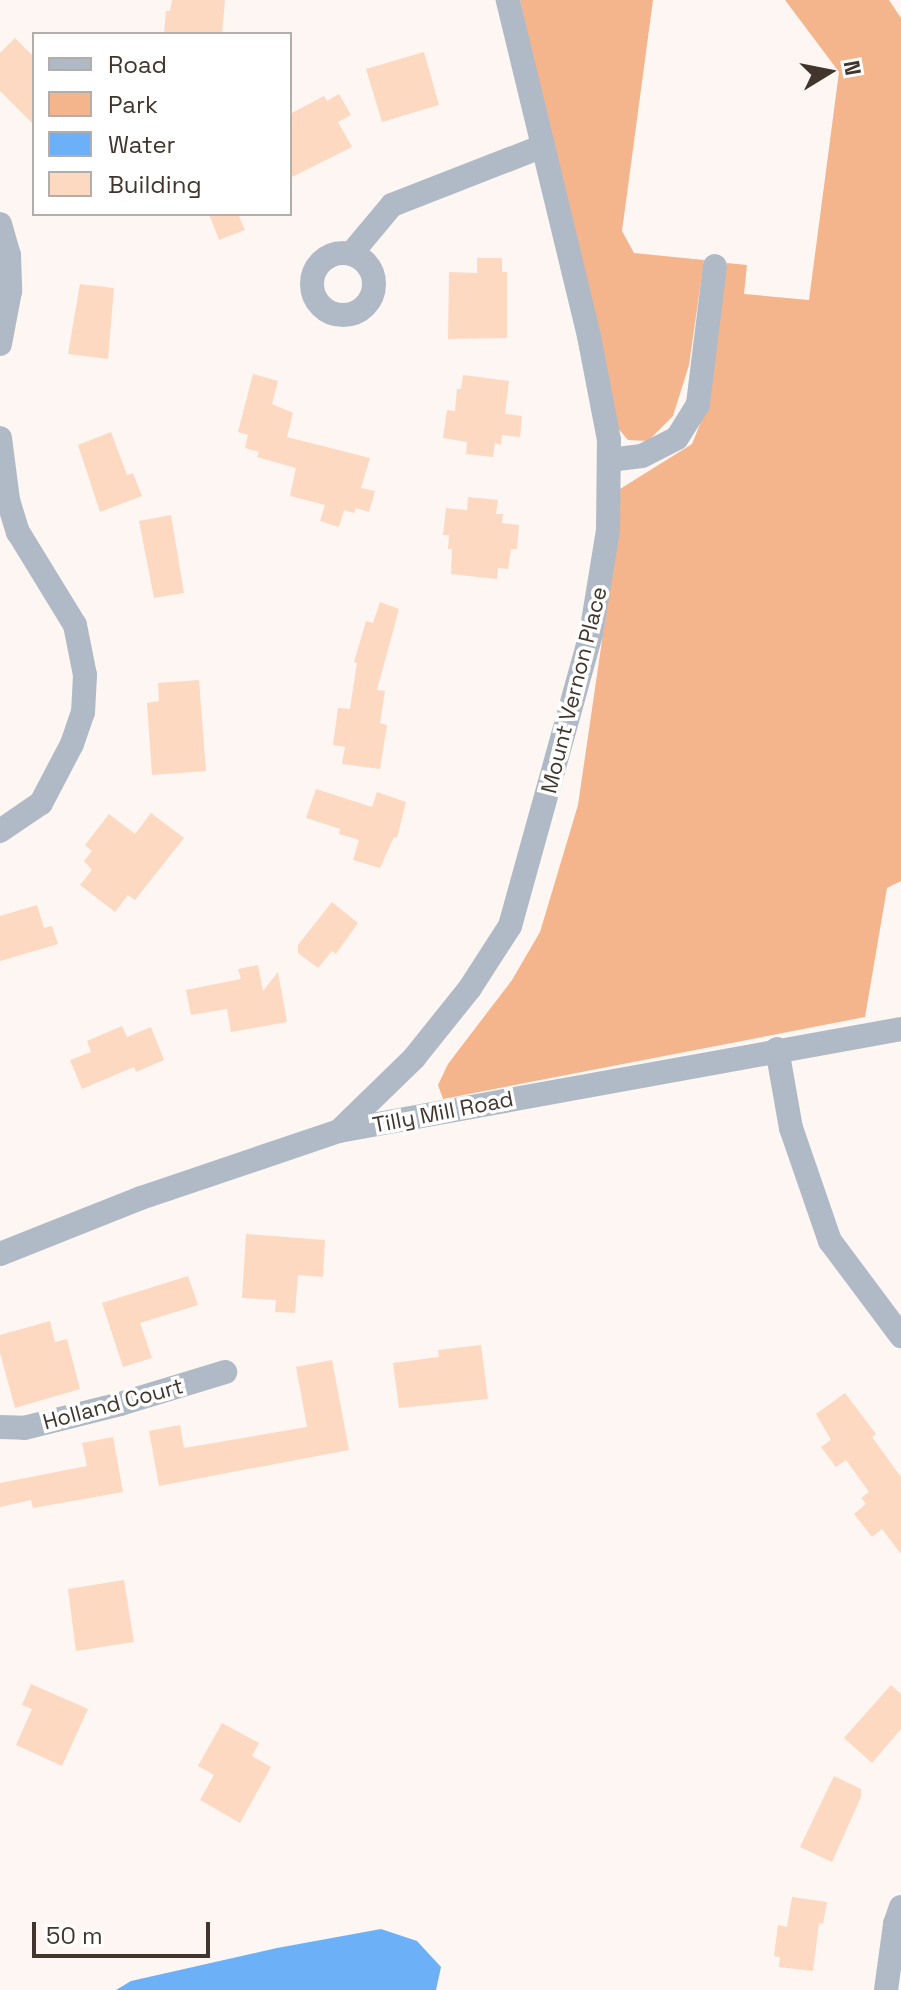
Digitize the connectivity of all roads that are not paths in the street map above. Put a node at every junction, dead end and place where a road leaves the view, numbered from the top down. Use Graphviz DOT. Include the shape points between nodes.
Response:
graph roads {
  1 [pos="508,0"];
  2 [pos="543,146"];
  3 [pos="0,224"];
  4 [pos="351,254"];
  5 [pos="715,266"];
  6 [pos="0,344"];
  7 [pos="0,438"];
  8 [pos="609,460"];
  9 [pos="4,500"];
  10 [pos="0,831"];
  11 [pos="901,1029"];
  12 [pos="777,1049"];
  13 [pos="339,1131"];
  14 [pos="0,1254"];
  15 [pos="901,1336"];
  16 [pos="225,1372"];
  17 [pos="0,1427"];
  18 [pos="901,1907"];
  19 [pos="886,1990"];
  1 -- 2 [label="street, Mount Vernon Place"];
  2 -- 4 [label="street" via="392,205"];
  2 -- 8 [label="street, Mount Vernon Place" via="589,336"];
  3 -- 6 [label="street" via="9,255 10,291"];
  5 -- 8 [label="street" via="698,404 677,438 642,456"];
  7 -- 9 [label="street"];
  8 -- 13 [label="street, Mount Vernon Place" via="608,530 595,614 510,926 470,988 414,1058"];
  9 -- 10 [label="street" via="75,625 85,675 83,712 72,744 41,803"];
  11 -- 12 [label="street, Tilly Mill Road"];
  12 -- 13 [label="street, Tilly Mill Road"];
  12 -- 15 [label="street" via="791,1128 830,1241"];
  13 -- 14 [label="street, Tilly Mill Road" via="141,1198"];
  16 -- 17 [label="street, Holland Court" via="24,1428"];
  18 -- 19 [label="street"];
}
